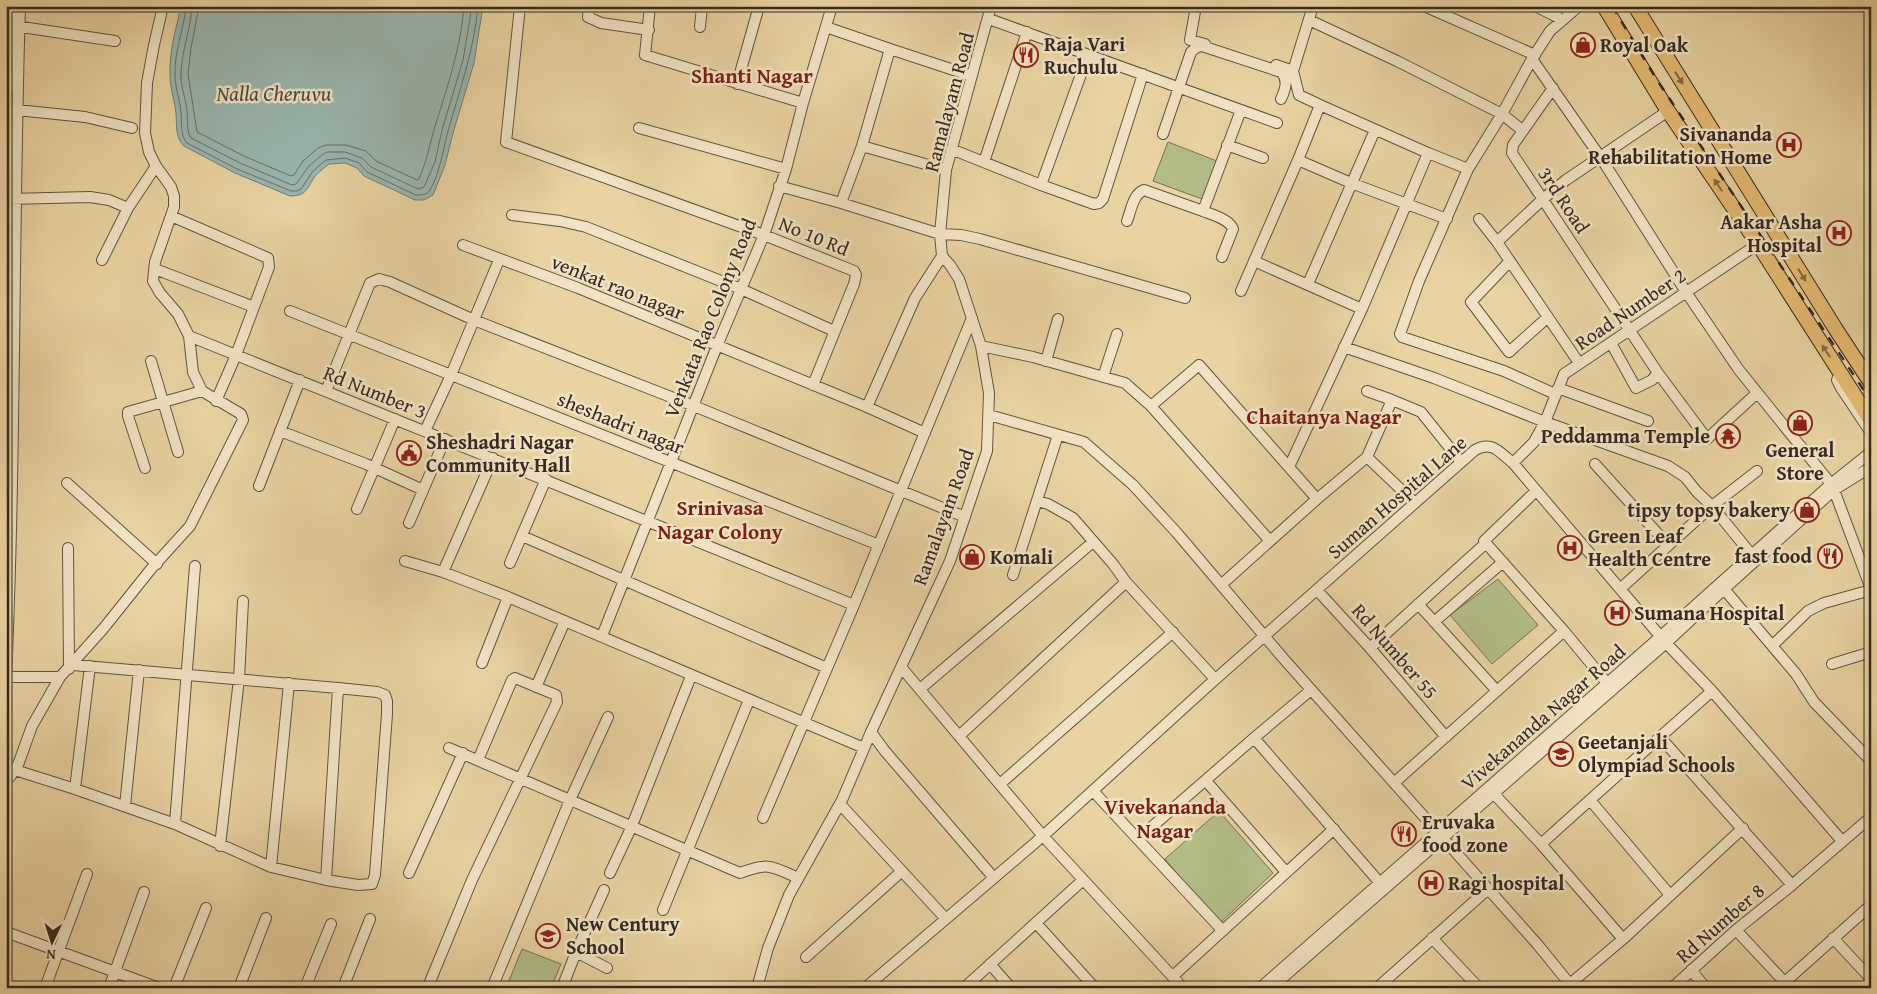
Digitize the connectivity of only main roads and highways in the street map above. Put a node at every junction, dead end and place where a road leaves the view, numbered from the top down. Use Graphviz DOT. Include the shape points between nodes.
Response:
graph roads {
  1 [pos="1604,6"];
  2 [pos="1635,6"];
  3 [pos="1871,384"];
  4 [pos="1871,421"];
  4 -- 1 [label="highway, one-way" via="1668,111"];
  2 -- 3 [label="highway, one-way"];
}
